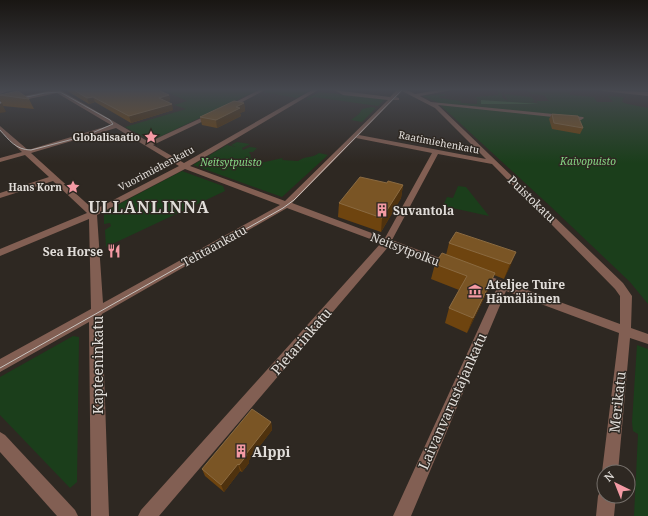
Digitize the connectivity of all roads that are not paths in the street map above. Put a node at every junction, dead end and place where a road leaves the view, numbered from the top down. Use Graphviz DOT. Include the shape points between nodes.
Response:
graph roads {
  1 [pos="96,114"];
  2 [pos="213,114"];
  3 [pos="274,114"];
  4 [pos="378,114"];
  5 [pos="444,114"];
  6 [pos="542,114"];
  7 [pos="581,118"];
  8 [pos="116,126"];
  9 [pos="0,128"];
  10 [pos="8,135"];
  11 [pos="356,136"];
  12 [pos="0,138"];
  13 [pos="148,145"];
  14 [pos="26,152"];
  15 [pos="436,152"];
  16 [pos="0,160"];
  17 [pos="495,163"];
  18 [pos="184,166"];
  19 [pos="53,178"];
  20 [pos="0,196"];
  21 [pos="286,205"];
  22 [pos="93,214"];
  23 [pos="387,242"];
  24 [pos="0,253"];
  25 [pos="503,286"];
  26 [pos="96,312"];
  27 [pos="625,331"];
  28 [pos="648,339"];
  29 [pos="0,366"];
  30 [pos="0,440"];
  31 [pos="611,464"];
  32 [pos="606,504"];
  33 [pos="69,516"];
  34 [pos="100,516"];
  35 [pos="147,516"];
  36 [pos="402,516"];
  37 [pos="605,516"];
  1 -- 8 [label="street, Neitsytpolku"];
  2 -- 13 [label="street"];
  3 -- 18 [label="street, Vuorimiehenkatu"];
  4 -- 11 [label="street, Tehtaankatu"];
  5 -- 17 [label="street, Puistokatu"];
  6 -- 7 [label="street"];
  8 -- 13 [label="street, Neitsytpolku"];
  8 -- 14 [label="street"];
  9 -- 10 [label="street"];
  10 -- 12 [label="street"];
  10 -- 14 [label="street"];
  11 -- 15 [label="street, Raatimiehenkatu"];
  11 -- 21 [label="street, Tehtaankatu"];
  13 -- 18 [label="street, Neitsytpolku"];
  14 -- 16 [label="street"];
  14 -- 19 [label="street"];
  15 -- 17 [label="street, Raatimiehenkatu"];
  15 -- 23 [label="street, Pietarinkatu"];
  17 -- 27 [label="street, Puistokatu" via="619,286 626,296"];
  18 -- 21 [label="street, Neitsytpolku"];
  18 -- 22 [label="street, Vuorimiehenkatu"];
  19 -- 20 [label="street"];
  19 -- 22 [label="street"];
  21 -- 23 [label="street, Neitsytpolku"];
  21 -- 26 [label="street, Tehtaankatu"];
  22 -- 24 [label="street, Vuorimiehenkatu"];
  22 -- 26 [label="street, Kapteeninkatu"];
  23 -- 25 [label="street, Neitsytpolku"];
  23 -- 35 [label="street, Pietarinkatu"];
  25 -- 27 [label="street, Neitsytpolku"];
  25 -- 36 [label="street, Laivanvarustajankatu"];
  26 -- 29 [label="street, Tehtaankatu"];
  26 -- 34 [label="street, Kapteeninkatu"];
  27 -- 28 [label="street, Neitsytpolku"];
  27 -- 31 [label="street, Merikatu"];
  30 -- 33 [label="street"];
  32 -- 37 [label="street"];
}
